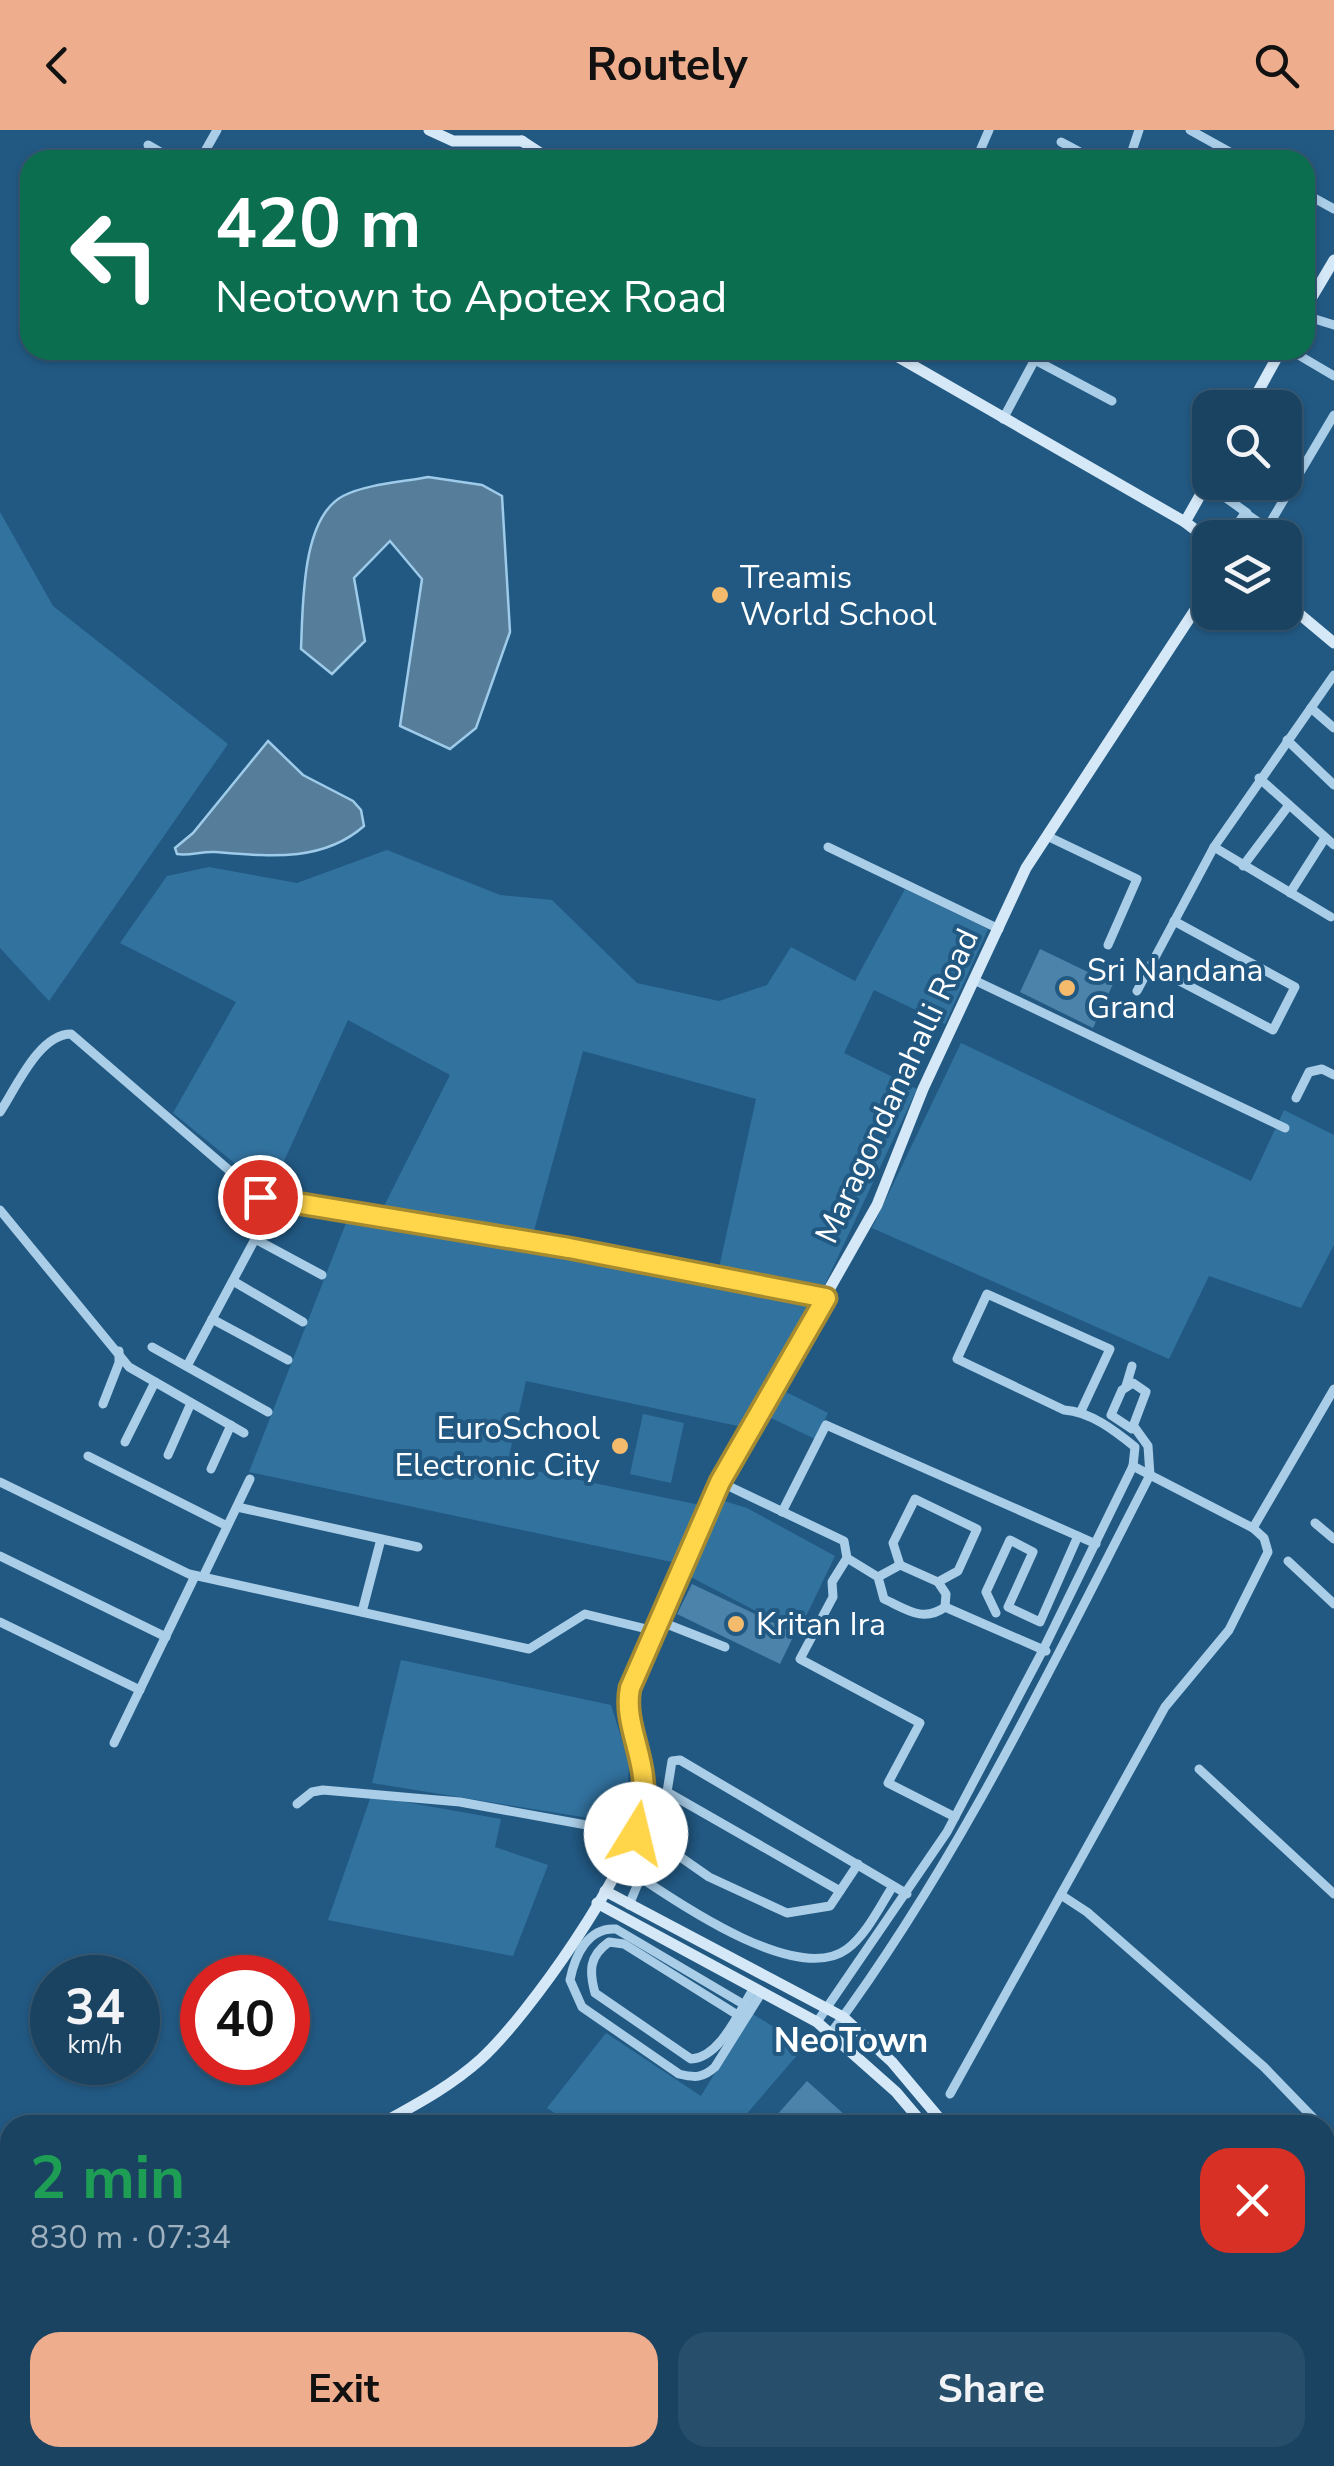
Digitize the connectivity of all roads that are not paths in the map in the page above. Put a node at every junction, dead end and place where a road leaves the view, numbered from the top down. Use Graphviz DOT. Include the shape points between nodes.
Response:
graph roads {
  1 [pos="429,130"];
  2 [pos="1190,130"];
  3 [pos="524,135"];
  4 [pos="1061,142"];
  5 [pos="148,145"];
  6 [pos="157,150"];
  7 [pos="1076,150"];
  8 [pos="1226,150"];
  9 [pos="1334,260"];
  10 [pos="1315,295"];
  11 [pos="1334,308"];
  12 [pos="1315,317"];
  13 [pos="1322,319"];
  14 [pos="1334,325"];
  15 [pos="905,360"];
  16 [pos="1035,360"];
  17 [pos="1046,360"];
  18 [pos="1275,360"];
  19 [pos="1307,360"];
  20 [pos="1334,376"];
  21 [pos="1259,390"];
  22 [pos="1112,401"];
  23 [pos="1334,416"];
  24 [pos="1003,419"];
  25 [pos="1198,500"];
  26 [pos="1229,500"];
  27 [pos="1247,513"];
  28 [pos="1242,520"];
  29 [pos="1185,522"];
  30 [pos="1192,527"];
  31 [pos="1192,614"];
  32 [pos="1302,616"];
  33 [pos="1334,643"];
  34 [pos="1334,676"];
  35 [pos="1310,708"];
  36 [pos="1334,728"];
  37 [pos="1287,740"];
  38 [pos="1260,778"];
  39 [pos="1334,785"];
  40 [pos="1289,804"];
  41 [pos="1047,836"];
  42 [pos="1326,838"];
  43 [pos="1334,846"];
  44 [pos="828,847"];
  45 [pos="1214,847"];
  46 [pos="1243,866"];
  47 [pos="1290,893"];
  48 [pos="1330,917"];
  49 [pos="1174,921"];
  50 [pos="999,930"];
  51 [pos="1108,945"];
  52 [pos="1150,966"];
  53 [pos="976,981"];
  54 [pos="1137,991"];
  55 [pos="1334,1075"];
  56 [pos="1296,1098"];
  57 [pos="0,1112"];
  58 [pos="1285,1128"];
  59 [pos="276,1200"];
  60 [pos="0,1210"];
  61 [pos="255,1239"];
  62 [pos="322,1275"];
  63 [pos="233,1280"];
  64 [pos="826,1298"];
  65 [pos="212,1319"];
  66 [pos="303,1322"];
  67 [pos="152,1347"];
  68 [pos="119,1351"];
  69 [pos="288,1360"];
  70 [pos="187,1366"];
  71 [pos="1132,1366"];
  72 [pos="155,1382"];
  73 [pos="1126,1386"];
  74 [pos="1334,1390"];
  75 [pos="190,1403"];
  76 [pos="103,1404"];
  77 [pos="1081,1411"];
  78 [pos="268,1412"];
  79 [pos="231,1426"];
  80 [pos="1135,1428"];
  81 [pos="244,1432"];
  82 [pos="125,1442"];
  83 [pos="168,1455"];
  84 [pos="88,1456"];
  85 [pos="1132,1466"];
  86 [pos="210,1469"];
  87 [pos="1150,1475"];
  88 [pos="250,1479"];
  89 [pos="720,1482"];
  90 [pos="1,1486"];
  91 [pos="237,1507"];
  92 [pos="782,1512"];
  93 [pos="1315,1522"];
  94 [pos="228,1526"];
  95 [pos="1254,1528"];
  96 [pos="1078,1536"];
  97 [pos="381,1539"];
  98 [pos="1334,1539"];
  99 [pos="1096,1544"];
  100 [pos="418,1548"];
  101 [pos="0,1556"];
  102 [pos="847,1558"];
  103 [pos="1288,1561"];
  104 [pos="900,1565"];
  105 [pos="199,1576"];
  106 [pos="878,1576"];
  107 [pos="938,1582"];
  108 [pos="1334,1604"];
  109 [pos="1008,1607"];
  110 [pos="946,1608"];
  111 [pos="362,1612"];
  112 [pos="996,1613"];
  113 [pos="0,1622"];
  114 [pos="657,1626"];
  115 [pos="988,1627"];
  116 [pos="166,1637"];
  117 [pos="725,1647"];
  118 [pos="1044,1650"];
  119 [pos="1057,1656"];
  120 [pos="140,1690"];
  121 [pos="114,1743"];
  122 [pos="1198,1769"];
  123 [pos="667,1792"];
  124 [pos="297,1804"];
  125 [pos="955,1817"];
  126 [pos="636,1834"];
  127 [pos="656,1840"];
  128 [pos="858,1864"];
  129 [pos="641,1878"];
  130 [pos="899,1889"];
  131 [pos="604,1891"];
  132 [pos="840,1892"];
  133 [pos="1334,1894"];
  134 [pos="1062,1895"];
  135 [pos="628,1900"];
  136 [pos="597,1902"];
  137 [pos="758,1990"];
  138 [pos="743,2004"];
  139 [pos="830,2009"];
  140 [pos="736,2014"];
  141 [pos="842,2017"];
  142 [pos="817,2022"];
  143 [pos="831,2033"];
  144 [pos="950,2094"];
  145 [pos="397,2115"];
  146 [pos="910,2115"];
  147 [pos="937,2115"];
  148 [pos="1310,2115"];
  1 -- 3 [label="street" via="453,141"];
  2 -- 8 [label="street"];
  4 -- 7 [label="street"];
  5 -- 6 [label="street"];
  9 -- 10 [label="street"];
  11 -- 13 [label="street"];
  12 -- 13 [label="street"];
  13 -- 14 [label="street"];
  15 -- 24 [label="street"];
  16 -- 24 [label="street"];
  17 -- 22 [label="street"];
  18 -- 21 [label="street"];
  19 -- 20 [label="street"];
  23 -- 27 [label="street" via="1270,523"];
  24 -- 29 [label="street"];
  25 -- 29 [label="street"];
  26 -- 27 [label="street"];
  27 -- 28 [label="street"];
  29 -- 30 [label="street"];
  31 -- 41 [label="street, Maragondanahalli Road"];
  32 -- 33 [label="street"];
  34 -- 35 [label="street"];
  35 -- 36 [label="street"];
  35 -- 37 [label="street"];
  37 -- 38 [label="street"];
  37 -- 39 [label="street"];
  38 -- 40 [label="street"];
  38 -- 45 [label="street"];
  40 -- 42 [label="street"];
  40 -- 46 [label="street"];
  41 -- 50 [label="street, Maragondanahalli Road"];
  41 -- 51 [label="street" via="1137,880"];
  42 -- 43 [label="street"];
  42 -- 47 [label="street"];
  44 -- 50 [label="street"];
  45 -- 46 [label="street"];
  45 -- 49 [label="street"];
  46 -- 47 [label="street"];
  47 -- 48 [label="street"];
  49 -- 52 [label="street"];
  49 -- 52 [label="street" via="1295,987 1273,1030"];
  50 -- 53 [label="street, Maragondanahalli Road"];
  52 -- 54 [label="street"];
  53 -- 58 [label="street"];
  53 -- 64 [label="street, Maragondanahalli Road" via="876,1205"];
  55 -- 56 [label="street" via="1309,1072"];
  57 -- 59 [label="street" via="45,1046 72,1034 260,1197"];
  59 -- 61 [label="street"];
  59 -- 64 [label="street"];
  60 -- 68 [label="street"];
  61 -- 62 [label="street"];
  61 -- 63 [label="street"];
  63 -- 65 [label="street"];
  63 -- 66 [label="street"];
  64 -- 89 [label="street, Maragondanahalli Road"];
  65 -- 69 [label="street"];
  65 -- 70 [label="street"];
  67 -- 70 [label="street"];
  68 -- 72 [label="street"];
  68 -- 76 [label="street"];
  70 -- 78 [label="street"];
  71 -- 73 [label="street"];
  72 -- 75 [label="street"];
  72 -- 82 [label="street"];
  73 -- 80 [label="street" via="1146,1392"];
  73 -- 80 [label="street" via="1111,1415"];
  74 -- 95 [label="street"];
  75 -- 79 [label="street"];
  75 -- 83 [label="street"];
  77 -- 77 [label="street" via="1064,1410 958,1359 987,1294 1110,1349"];
  77 -- 85 [label="street" via="1135,1446"];
  79 -- 81 [label="street"];
  79 -- 86 [label="street"];
  80 -- 87 [label="street" via="1148,1446"];
  84 -- 94 [label="street"];
  85 -- 87 [label="street"];
  85 -- 99 [label="street"];
  87 -- 95 [label="street"];
  87 -- 119 [label="street"];
  88 -- 91 [label="street"];
  89 -- 92 [label="street"];
  89 -- 114 [label="street, Maragondanahalli Road"];
  90 -- 105 [label="street"];
  91 -- 94 [label="street"];
  91 -- 97 [label="street"];
  92 -- 96 [label="street" via="826,1425"];
  92 -- 102 [label="street" via="844,1541"];
  93 -- 98 [label="street"];
  94 -- 105 [label="street"];
  95 -- 134 [label="street" via="1268,1552 1229,1630 1165,1707"];
  96 -- 99 [label="street"];
  96 -- 109 [label="street" via="1040,1622"];
  97 -- 100 [label="street"];
  97 -- 111 [label="street"];
  99 -- 118 [label="street"];
  101 -- 116 [label="street"];
  102 -- 106 [label="street"];
  102 -- 125 [label="street" via="800,1659 920,1723 888,1783"];
  103 -- 108 [label="street"];
  104 -- 106 [label="street"];
  104 -- 107 [label="street"];
  104 -- 107 [label="street" via="893,1544 915,1500 977,1529 958,1570"];
  105 -- 111 [label="street"];
  105 -- 116 [label="street"];
  106 -- 110 [label="street" via="884,1599 920,1616"];
  107 -- 110 [label="street"];
  109 -- 112 [label="street"];
  109 -- 112 [label="street" via="1033,1552 1010,1540 986,1592"];
  110 -- 115 [label="street"];
  111 -- 114 [label="street" via="529,1649 585,1614"];
  112 -- 115 [label="street"];
  113 -- 120 [label="street"];
  114 -- 117 [label="street"];
  114 -- 126 [label="street, Maragondanahalli Road" via="627,1704 644,1778"];
  115 -- 118 [label="street"];
  116 -- 120 [label="street"];
  118 -- 119 [label="street"];
  118 -- 125 [label="street"];
  119 -- 141 [label="street" via="915,1912"];
  120 -- 121 [label="street"];
  122 -- 133 [label="street"];
  123 -- 127 [label="street"];
  123 -- 128 [label="street" via="669,1766 680,1760"];
  123 -- 132 [label="street"];
  124 -- 126 [label="street" via="324,1790 460,1802"];
  125 -- 130 [label="street"];
  126 -- 131 [label="street, Maragondanahalli Road"];
  127 -- 129 [label="street"];
  127 -- 132 [label="street" via="710,1877 787,1913 830,1906"];
  128 -- 130 [label="street"];
  128 -- 132 [label="street"];
  129 -- 130 [label="street" via="792,1958 846,1950"];
  129 -- 135 [label="street"];
  130 -- 139 [label="street"];
  131 -- 135 [label="street"];
  131 -- 136 [label="street, Maragondanahalli Road"];
  134 -- 144 [label="street"];
  134 -- 148 [label="street" via="1264,2067"];
  135 -- 139 [label="street"];
  136 -- 137 [label="street"];
  136 -- 145 [label="street, Maragondanahalli Road" via="526,2009 484,2057 441,2092"];
  137 -- 138 [label="street"];
  137 -- 138 [label="street" via="715,2067 694,2078 582,2007 570,1980 590,1938 616,1929"];
  137 -- 142 [label="street"];
  138 -- 140 [label="street"];
  139 -- 141 [label="street"];
  139 -- 142 [label="street"];
  140 -- 140 [label="street" via="710,2053 684,2057 595,1993 593,1957 609,1942 624,1944"];
  141 -- 143 [label="street"];
  141 -- 147 [label="street"];
  142 -- 143 [label="street"];
  143 -- 146 [label="street"];
}
